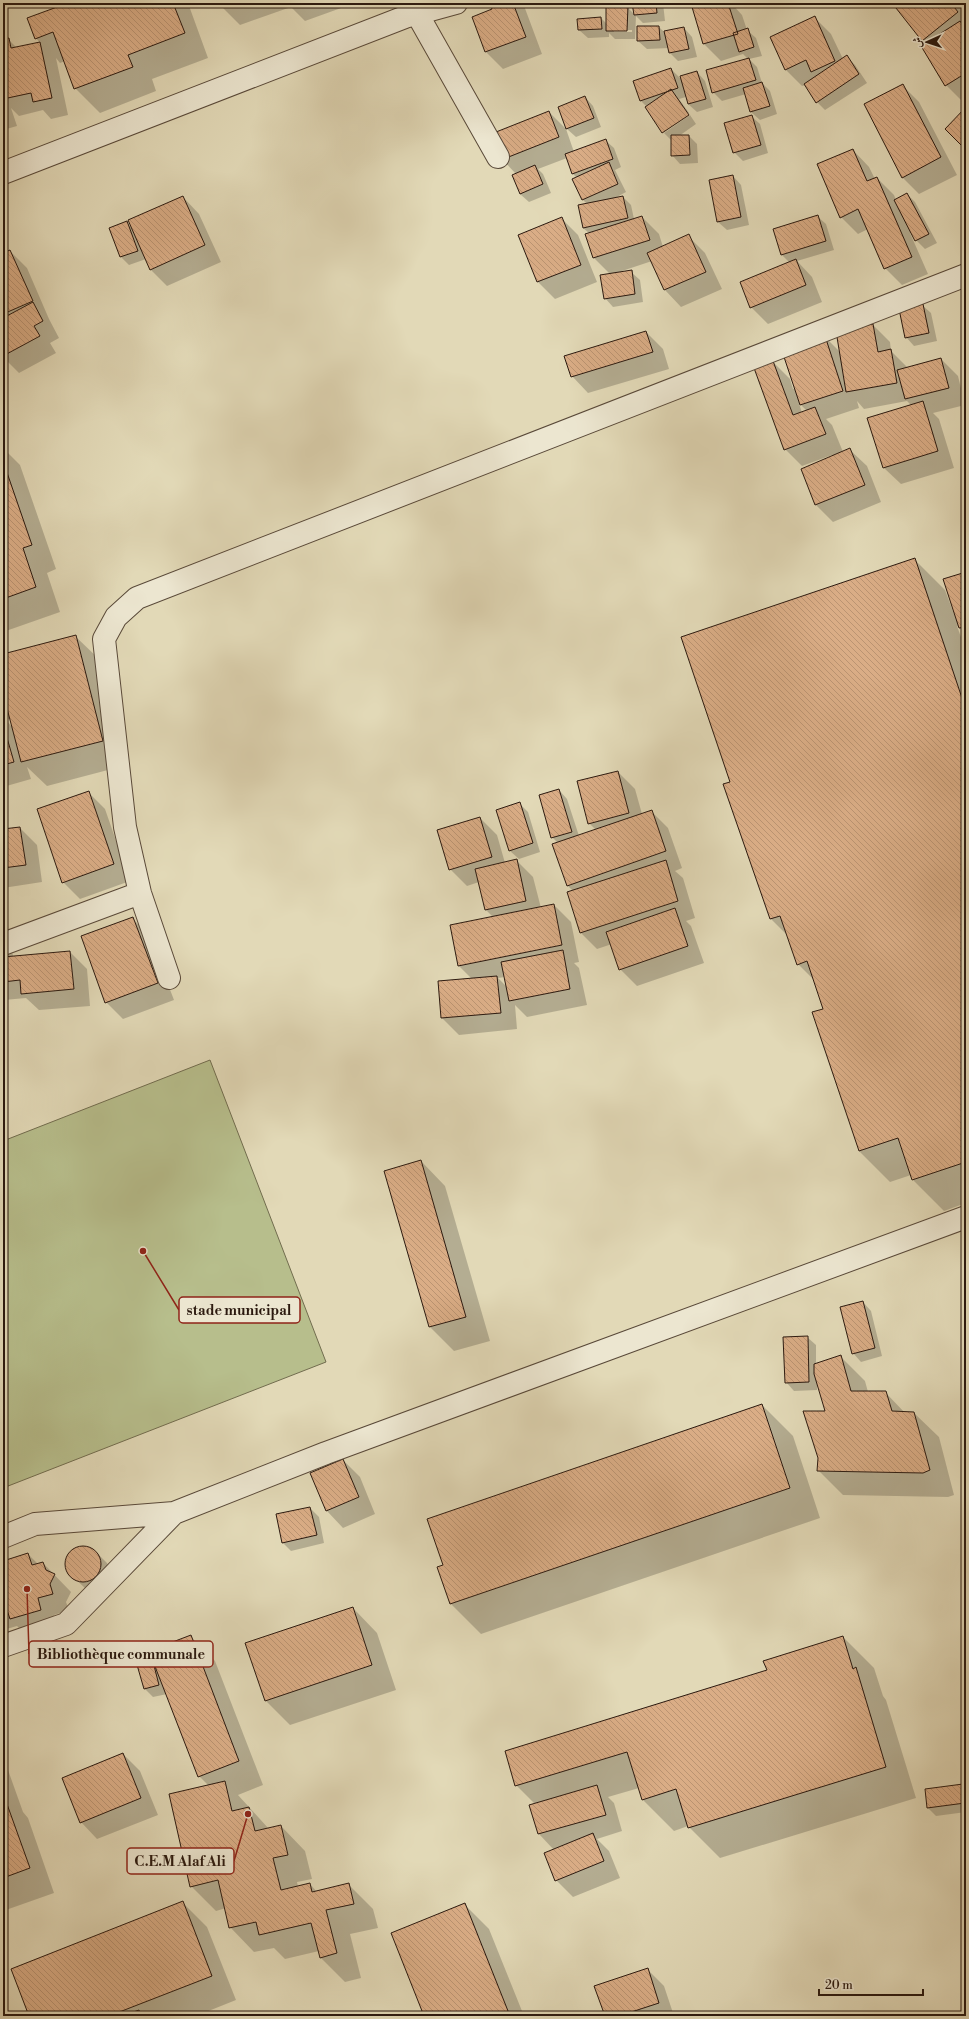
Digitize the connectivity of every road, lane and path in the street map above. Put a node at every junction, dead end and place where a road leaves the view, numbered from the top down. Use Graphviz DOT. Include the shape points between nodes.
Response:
graph roads {
  1 [pos="456,3"];
  2 [pos="414,8"];
  3 [pos="498,157"];
  4 [pos="3,173"];
  5 [pos="966,275"];
  6 [pos="140,893"];
  7 [pos="3,944"];
  8 [pos="169,978"];
  9 [pos="966,1217"];
  10 [pos="174,1513"];
  11 [pos="3,1537"];
  12 [pos="3,1646"];
  1 -- 2 [label="street"];
  2 -- 3 [label="street"];
  2 -- 4 [label="street"];
  5 -- 6 [label="street" via="137,598 116,617 104,639 124,827"];
  6 -- 7 [label="street"];
  6 -- 8 [label="street"];
  9 -- 10 [label="street" via="326,1453"];
  10 -- 11 [label="street" via="35,1524"];
  10 -- 12 [label="street" via="66,1624"];
}
